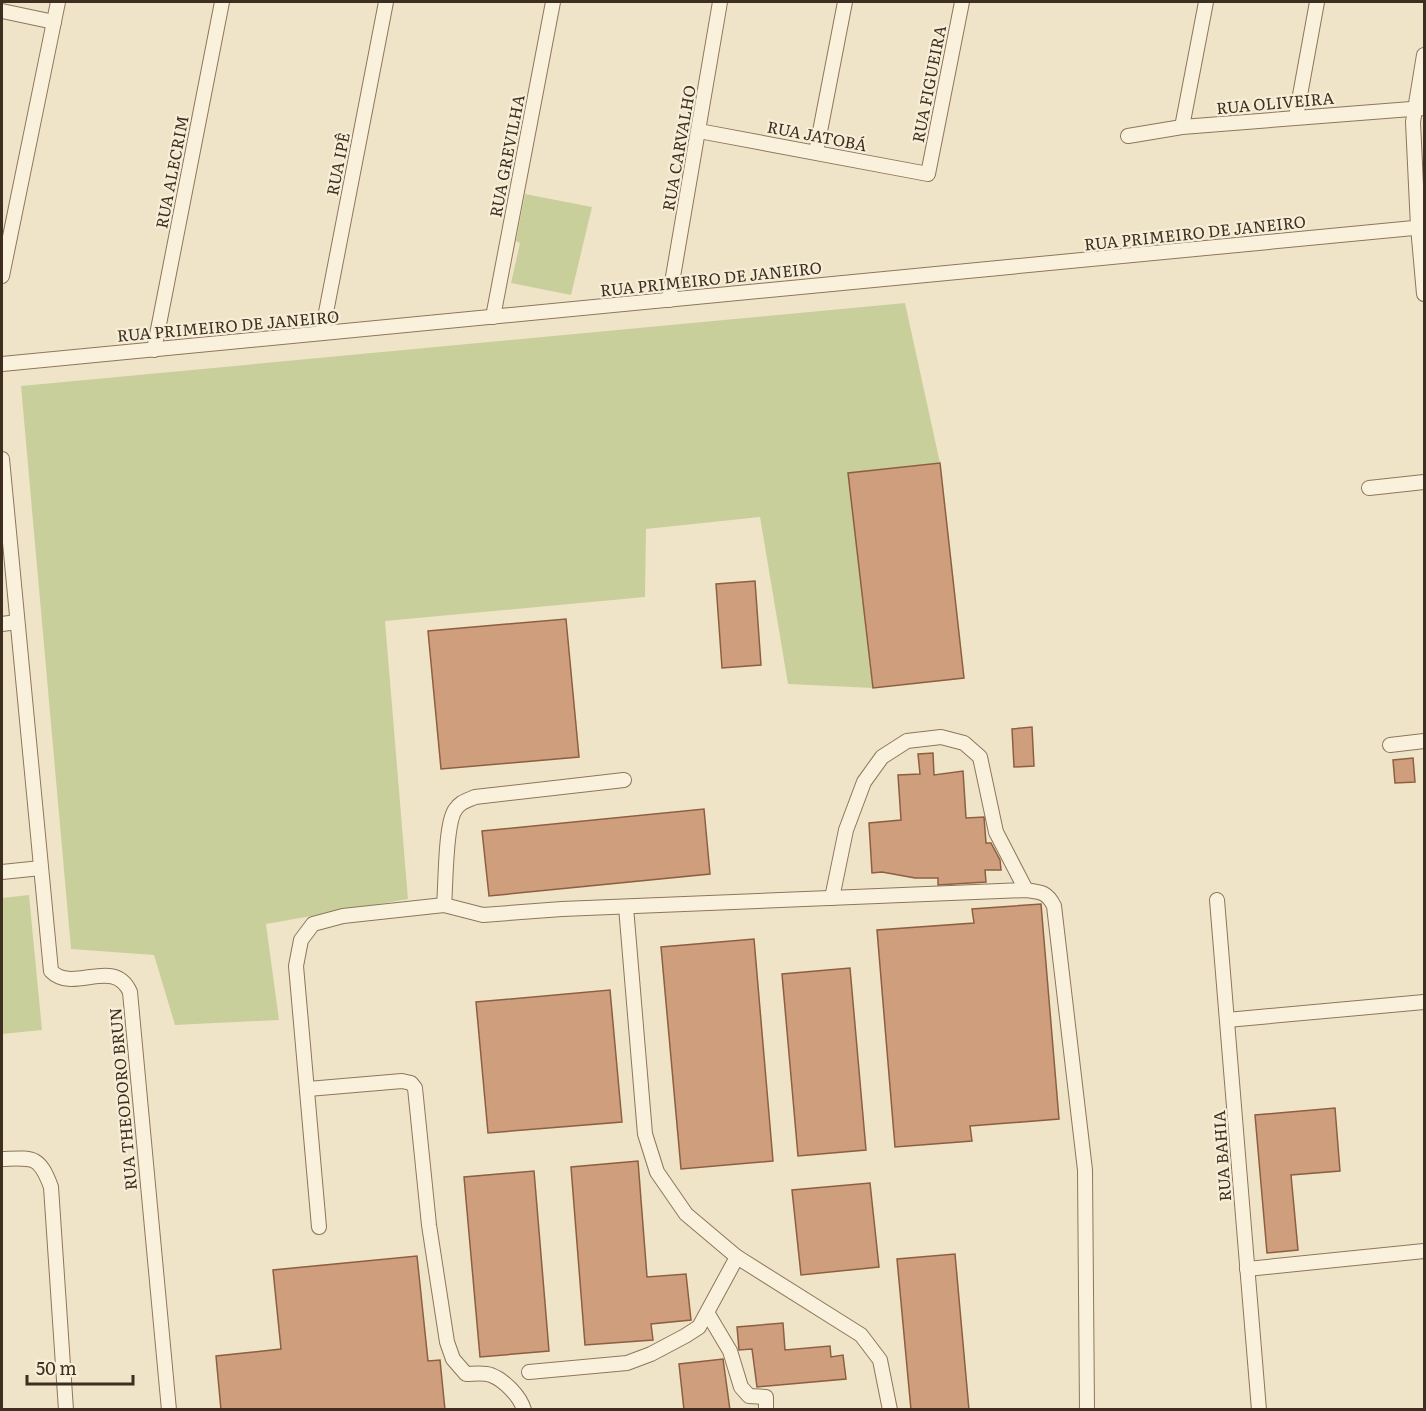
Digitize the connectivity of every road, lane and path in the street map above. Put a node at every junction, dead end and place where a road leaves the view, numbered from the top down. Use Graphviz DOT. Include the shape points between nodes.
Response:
graph roads {
  1 [pos="58,2"];
  2 [pos="222,2"];
  3 [pos="386,2"];
  4 [pos="554,2"];
  5 [pos="720,2"];
  6 [pos="846,2"];
  7 [pos="962,2"];
  8 [pos="1206,2"];
  9 [pos="1317,2"];
  10 [pos="2,11"];
  11 [pos="54,22"];
  12 [pos="1425,55"];
  13 [pos="1419,108"];
  14 [pos="1296,117"];
  15 [pos="1182,127"];
  16 [pos="699,131"];
  17 [pos="1128,136"];
  18 [pos="816,152"];
  19 [pos="928,174"];
  20 [pos="7,216"];
  21 [pos="1421,227"];
  22 [pos="2,276"];
  23 [pos="1425,294"];
  24 [pos="669,300"];
  25 [pos="493,317"];
  26 [pos="322,333"];
  27 [pos="154,350"];
  28 [pos="2,364"];
  29 [pos="2,459"];
  30 [pos="1425,482"];
  31 [pos="1369,488"];
  32 [pos="17,622"];
  33 [pos="2,624"];
  34 [pos="1425,741"];
  35 [pos="1390,745"];
  36 [pos="624,780"];
  37 [pos="41,868"];
  38 [pos="2,872"];
  39 [pos="1026,890"];
  40 [pos="832,898"];
  41 [pos="1217,900"];
  42 [pos="444,905"];
  43 [pos="626,907"];
  44 [pos="1425,1002"];
  45 [pos="1227,1020"];
  46 [pos="309,1089"];
  47 [pos="2,1159"];
  48 [pos="319,1227"];
  49 [pos="1425,1251"];
  50 [pos="737,1257"];
  51 [pos="1247,1269"];
  52 [pos="708,1314"];
  53 [pos="530,1372"];
  54 [pos="66,1410"];
  55 [pos="169,1410"];
  56 [pos="524,1410"];
  57 [pos="766,1410"];
  58 [pos="890,1410"];
  59 [pos="1087,1410"];
  60 [pos="1259,1410"];
  1 -- 11 [label="street"];
  2 -- 27 [label="street, RUA ALECRIM"];
  3 -- 26 [label="street, RUA IPÊ"];
  4 -- 25 [label="street, RUA GREVILHA"];
  5 -- 16 [label="street, RUA CARVALHO"];
  6 -- 18 [label="street"];
  7 -- 19 [label="street, RUA FIGUEIRA"];
  8 -- 15 [label="street"];
  9 -- 14 [label="street"];
  10 -- 11 [label="street"];
  11 -- 20 [label="street"];
  12 -- 13 [label="street"];
  13 -- 14 [label="street, RUA OLIVEIRA"];
  13 -- 21 [label="street" via="1413,122"];
  14 -- 15 [label="street, RUA OLIVEIRA"];
  15 -- 17 [label="street, RUA OLIVEIRA"];
  16 -- 18 [label="street, RUA JATOBÁ"];
  16 -- 24 [label="street, RUA CARVALHO"];
  18 -- 19 [label="street, RUA JATOBÁ"];
  20 -- 22 [label="street"];
  21 -- 23 [label="street"];
  21 -- 24 [label="street, RUA PRIMEIRO DE JANEIRO"];
  24 -- 25 [label="street, RUA PRIMEIRO DE JANEIRO"];
  25 -- 26 [label="street, RUA PRIMEIRO DE JANEIRO"];
  26 -- 27 [label="street, RUA PRIMEIRO DE JANEIRO"];
  27 -- 28 [label="street, RUA PRIMEIRO DE JANEIRO"];
  29 -- 32 [label="street, RUA THEODORO BRUN"];
  30 -- 31 [label="street"];
  32 -- 33 [label="street"];
  32 -- 37 [label="street, RUA THEODORO BRUN"];
  34 -- 35 [label="street"];
  36 -- 42 [label="street" via="475,797 460,803 453,812 449,830"];
  37 -- 38 [label="street"];
  37 -- 55 [label="street, RUA THEODORO BRUN" via="51,971 69,978 115,976 126,981 130,992"];
  39 -- 40 [label="street"];
  39 -- 40 [label="street" via="996,832 980,757 964,743 941,737 907,741 882,757 864,782 846,830"];
  39 -- 59 [label="street" via="1050,897 1054,906 1085,1170"];
  40 -- 43 [label="street"];
  41 -- 45 [label="street, RUA BAHIA"];
  42 -- 43 [label="street" via="483,915"];
  42 -- 46 [label="street" via="343,916 314,924 301,940 296,966"];
  43 -- 50 [label="street" via="645,1134 657,1172 686,1214"];
  44 -- 45 [label="street"];
  45 -- 51 [label="street, RUA BAHIA"];
  46 -- 48 [label="street"];
  46 -- 56 [label="street" via="402,1081 415,1088 429,1225 447,1342 453,1359 466,1374 490,1374 514,1393"];
  47 -- 54 [label="street" via="29,1158 43,1167 51,1187"];
  49 -- 51 [label="street"];
  50 -- 52 [label="street"];
  50 -- 58 [label="street" via="861,1335 880,1360"];
  51 -- 60 [label="street, RUA BAHIA"];
  52 -- 53 [label="street" via="699,1327 685,1336 627,1363"];
  52 -- 57 [label="street" via="730,1351 741,1386 750,1396 766,1397"];
}
